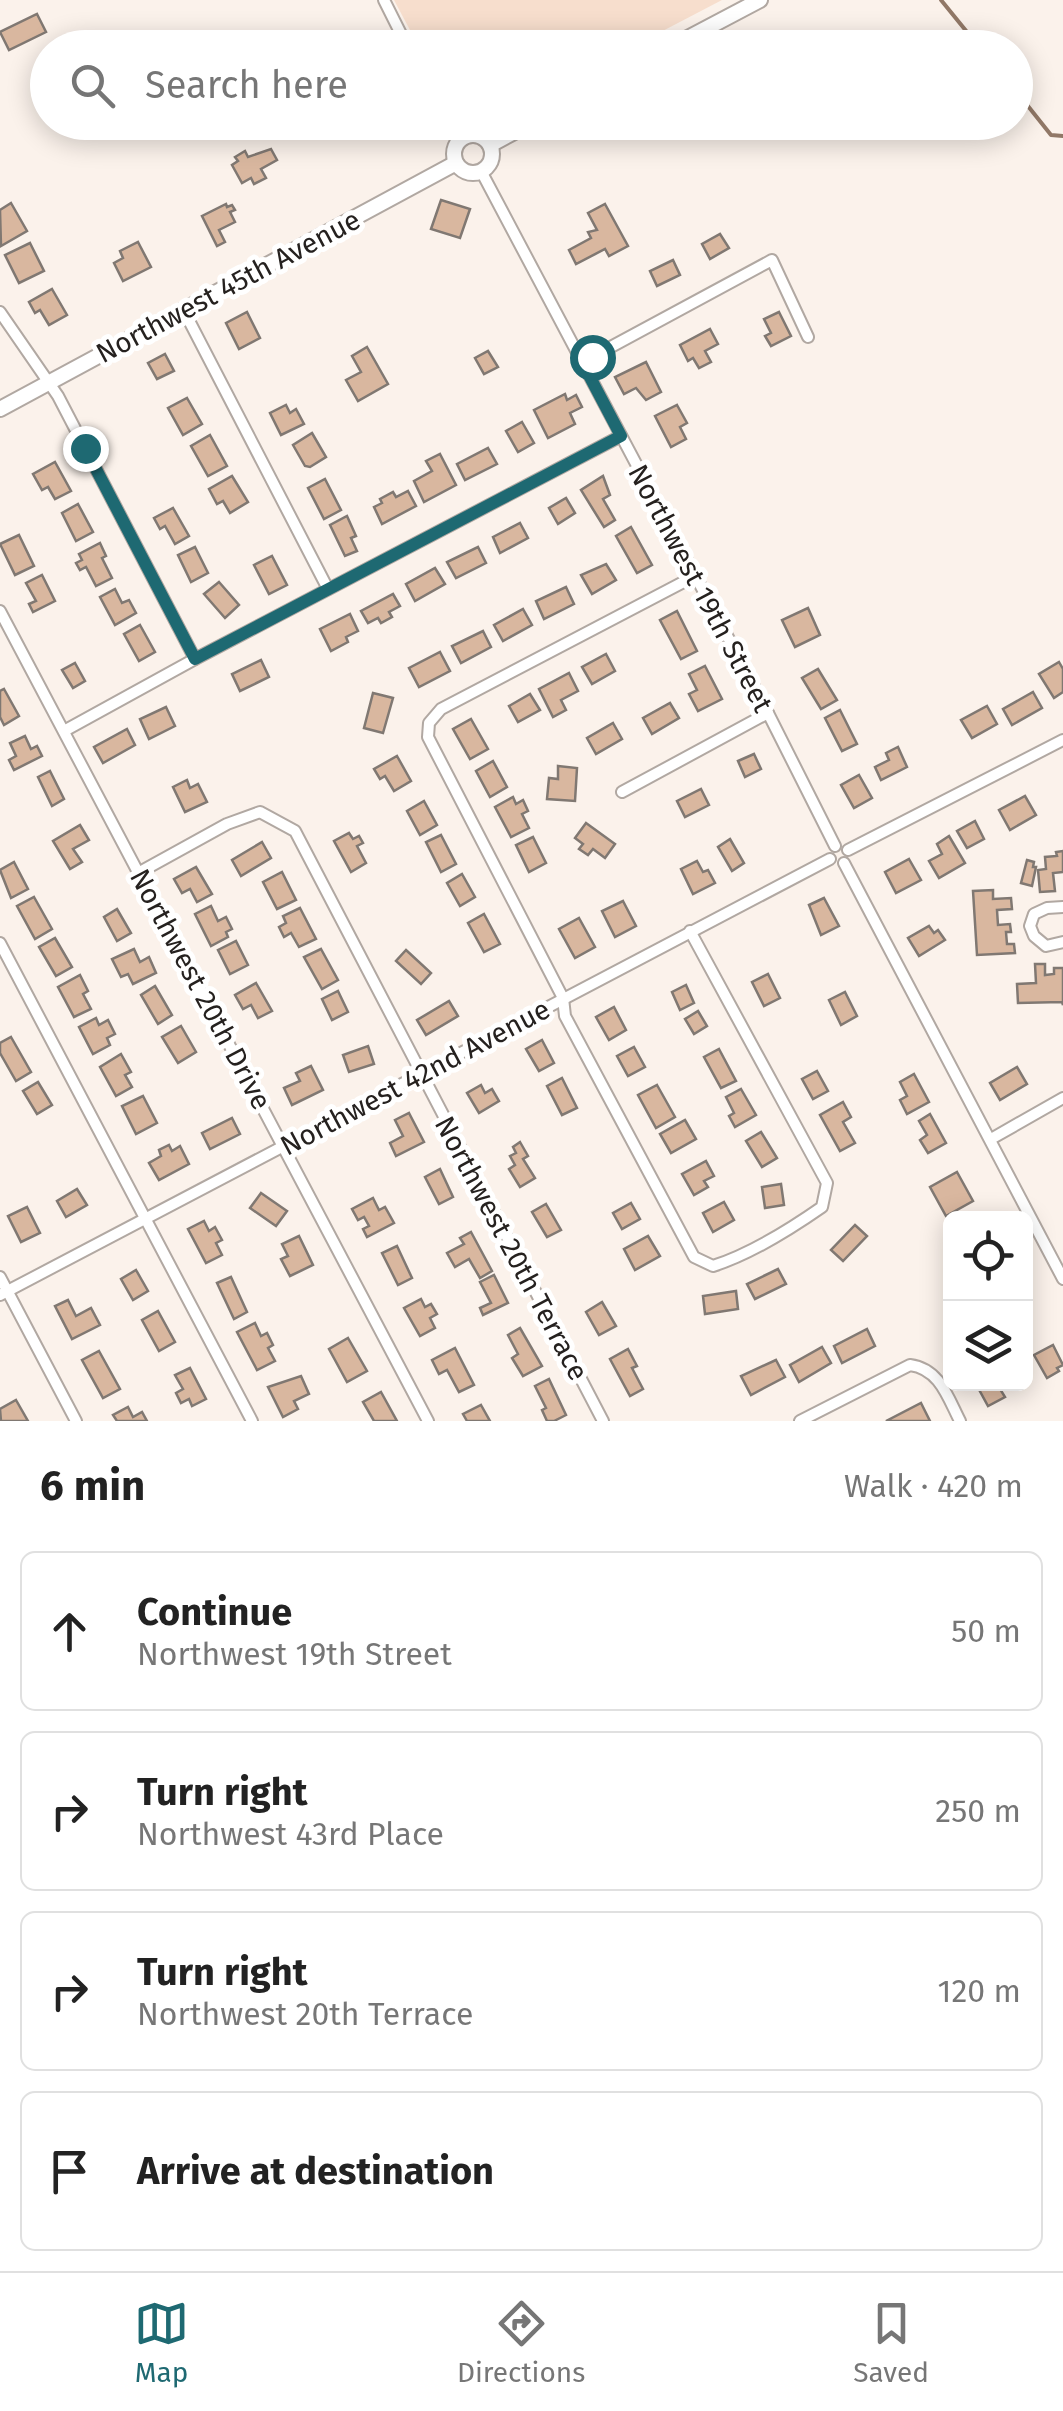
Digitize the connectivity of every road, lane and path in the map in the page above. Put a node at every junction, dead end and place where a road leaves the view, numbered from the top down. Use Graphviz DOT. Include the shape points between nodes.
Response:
graph roads {
  1 [pos="384,0"];
  2 [pos="760,0"];
  3 [pos="399,30"];
  4 [pos="703,30"];
  5 [pos="460,140"];
  6 [pos="483,140"];
  7 [pos="499,140"];
  8 [pos="490,145"];
  9 [pos="456,163"];
  10 [pos="481,171"];
  11 [pos="183,309"];
  12 [pos="0,312"];
  13 [pos="808,337"];
  14 [pos="582,362"];
  15 [pos="48,382"];
  16 [pos="0,409"];
  17 [pos="621,436"];
  18 [pos="695,576"];
  19 [pos="328,589"];
  20 [pos="0,611"];
  21 [pos="195,659"];
  22 [pos="768,712"];
  23 [pos="64,732"];
  24 [pos="1063,740"];
  25 [pos="622,792"];
  26 [pos="834,846"];
  27 [pos="848,850"];
  28 [pos="830,859"];
  29 [pos="844,864"];
  30 [pos="140,872"];
  31 [pos="1063,907"];
  32 [pos="690,931"];
  33 [pos="1063,942"];
  34 [pos="0,943"];
  35 [pos="563,998"];
  36 [pos="422,1074"];
  37 [pos="1063,1098"];
  38 [pos="992,1139"];
  39 [pos="285,1147"];
  40 [pos="146,1220"];
  41 [pos="0,1277"];
  42 [pos="1063,1279"];
  43 [pos="4,1293"];
  44 [pos="76,1421"];
  45 [pos="252,1421"];
  46 [pos="428,1421"];
  47 [pos="603,1421"];
  48 [pos="800,1421"];
  49 [pos="960,1421"];
  1 -- 3 [label="street"];
  2 -- 4 [label="street"];
  5 -- 9 [label="street"];
  6 -- 8 [label="street"];
  7 -- 8 [label="street"];
  8 -- 10 [label="street" via="491,160"];
  9 -- 10 [label="street" via="466,172"];
  9 -- 11 [label="street, Northwest 45th Avenue"];
  10 -- 14 [label="street, Northwest 19th Street"];
  11 -- 15 [label="street, Northwest 45th Avenue"];
  11 -- 19 [label="street"];
  12 -- 15 [label="street"];
  13 -- 14 [label="street" via="772,260"];
  14 -- 17 [label="street, Northwest 19th Street"];
  15 -- 16 [label="street, Northwest 45th Avenue"];
  15 -- 21 [label="street"];
  17 -- 18 [label="street, Northwest 19th Street"];
  17 -- 19 [label="street"];
  18 -- 22 [label="street, Northwest 19th Street"];
  18 -- 35 [label="street" via="441,709 429,723 432,750"];
  19 -- 21 [label="street"];
  20 -- 23 [label="street, Northwest 20th Drive"];
  21 -- 23 [label="street"];
  22 -- 25 [label="street"];
  22 -- 26 [label="street, Northwest 19th Street"];
  23 -- 30 [label="street, Northwest 20th Drive"];
  24 -- 27 [label="street"];
  26 -- 27 [label="street"];
  26 -- 28 [label="street"];
  27 -- 29 [label="street"];
  28 -- 29 [label="street"];
  28 -- 32 [label="street, Northwest 42nd Avenue"];
  29 -- 38 [label="street"];
  30 -- 36 [label="street, Northwest 20th Terrace" via="260,812 295,831"];
  30 -- 39 [label="street, Northwest 20th Drive"];
  31 -- 33 [label="street" via="1034,914 1030,926 1046,946"];
  32 -- 35 [label="street, Northwest 42nd Avenue"];
  32 -- 35 [label="street" via="827,1183 822,1207 760,1244 713,1266 694,1257 565,1016"];
  34 -- 40 [label="street"];
  35 -- 36 [label="street, Northwest 42nd Avenue"];
  36 -- 39 [label="street, Northwest 42nd Avenue"];
  36 -- 47 [label="street, Northwest 20th Terrace"];
  37 -- 38 [label="street"];
  38 -- 42 [label="street"];
  39 -- 40 [label="street, Northwest 42nd Avenue"];
  39 -- 46 [label="street, Northwest 20th Drive"];
  40 -- 43 [label="street, Northwest 42nd Avenue"];
  40 -- 45 [label="street"];
  41 -- 43 [label="street"];
  43 -- 44 [label="street"];
  48 -- 49 [label="street" via="901,1368 920,1366 936,1376"];
}
